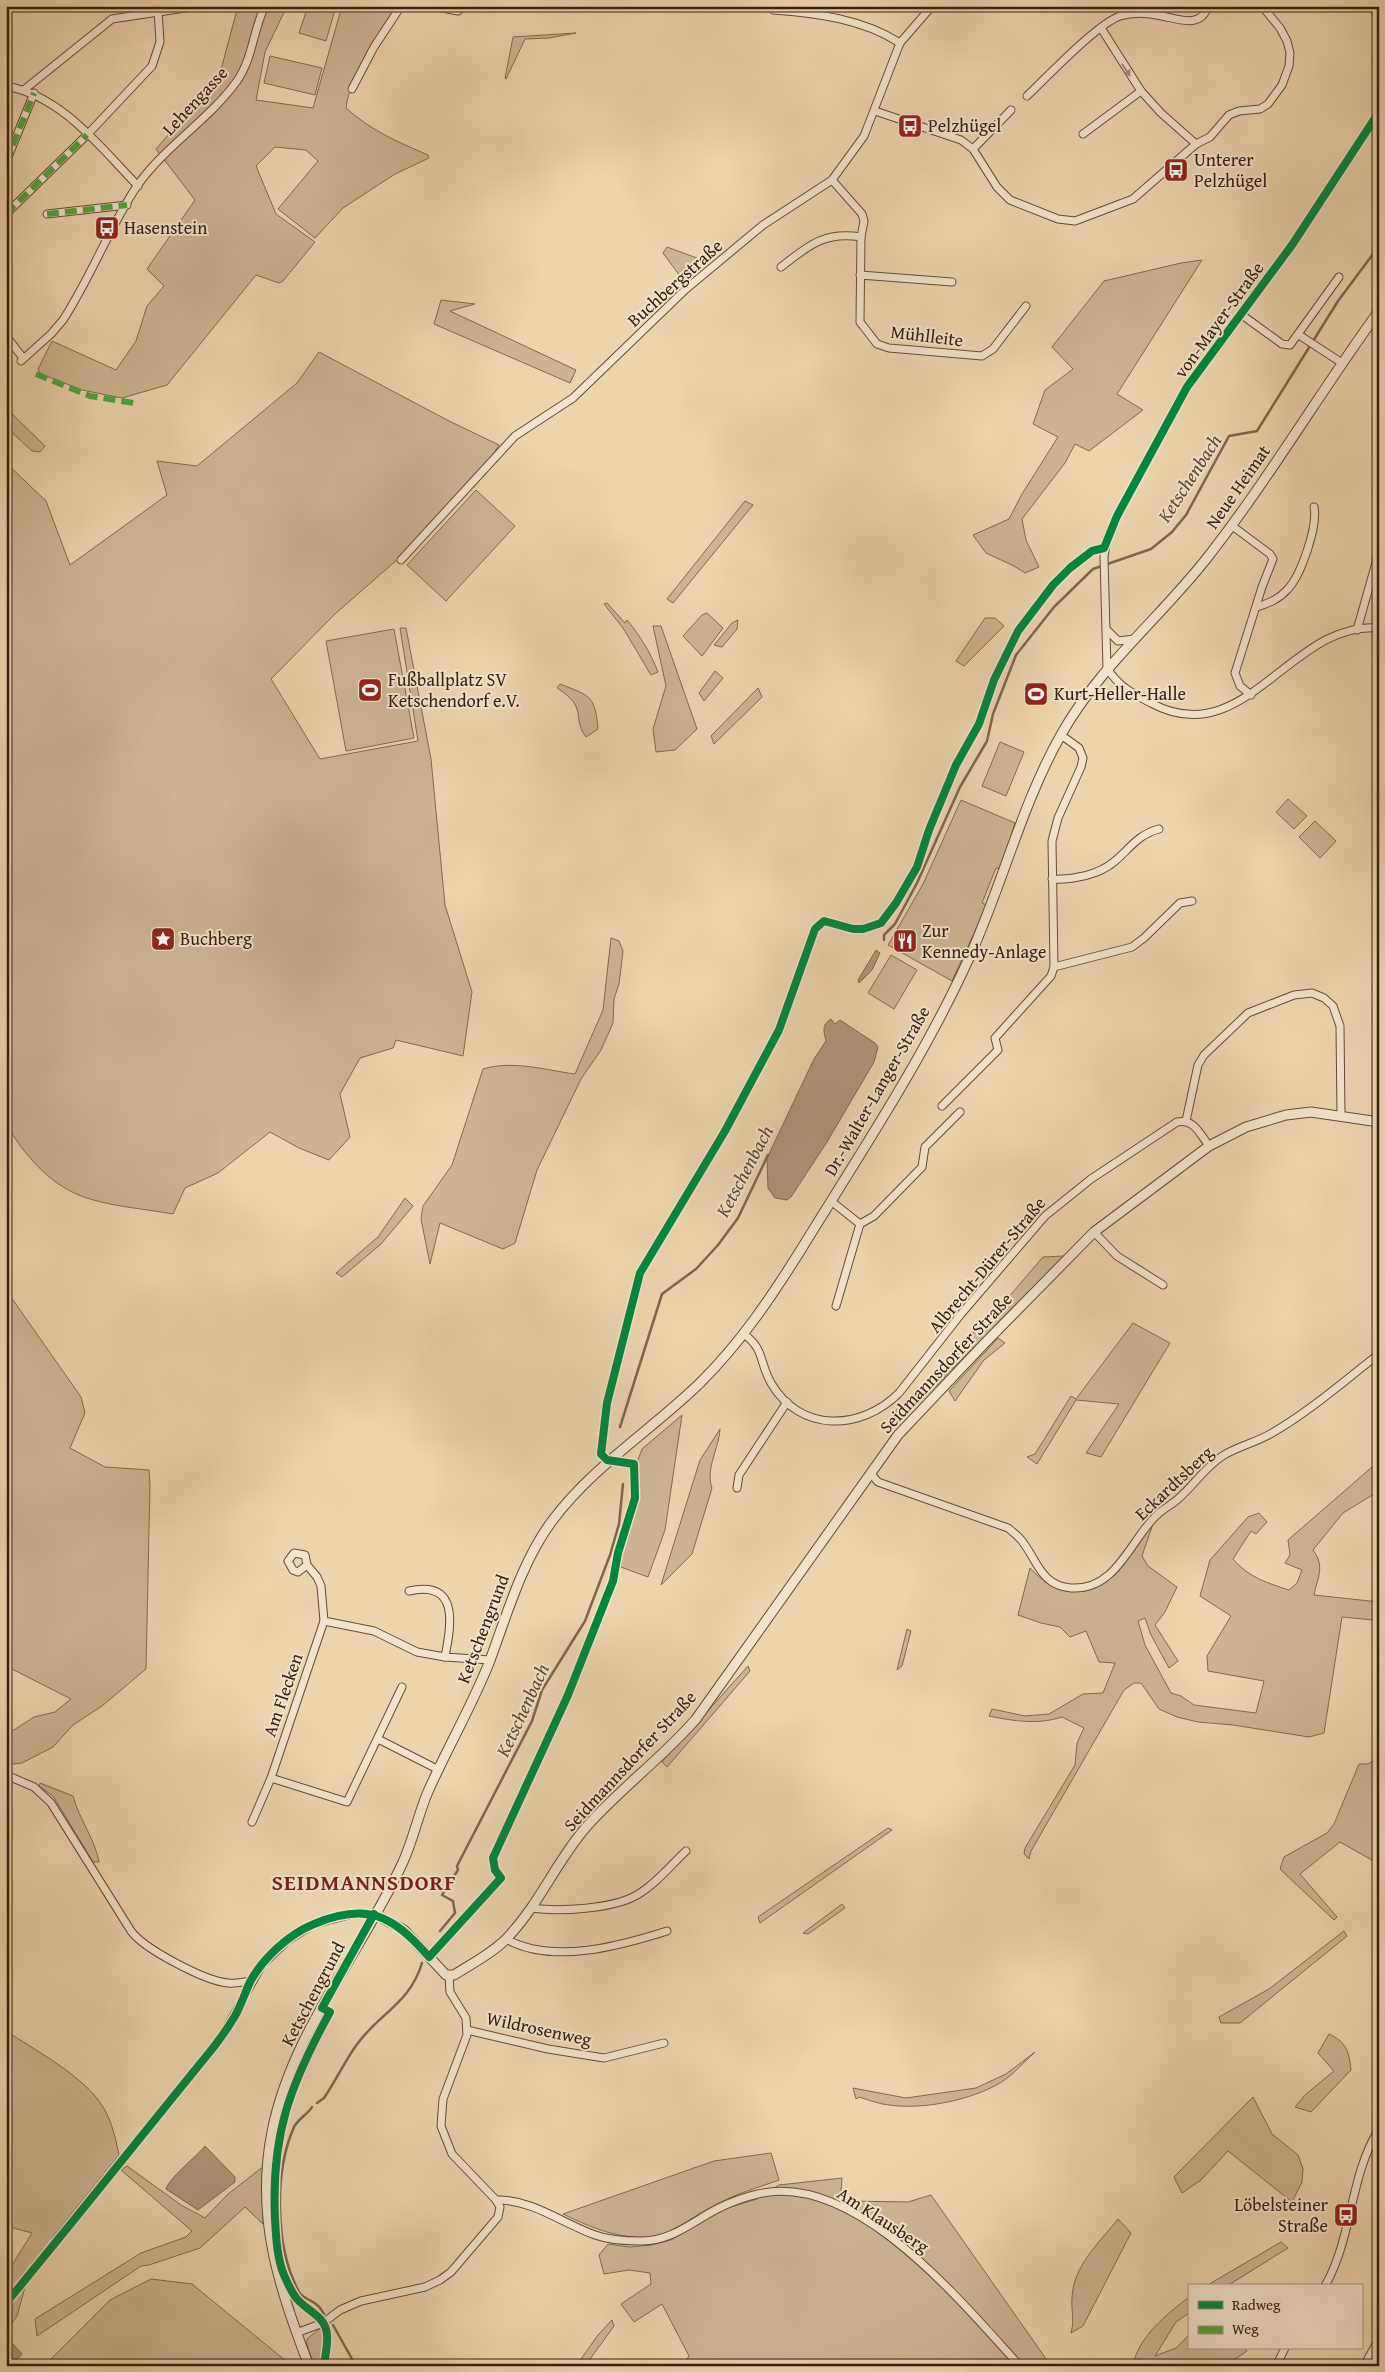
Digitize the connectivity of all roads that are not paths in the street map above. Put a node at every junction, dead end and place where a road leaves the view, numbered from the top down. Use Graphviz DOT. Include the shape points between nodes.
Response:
graph roads {
  1 [pos="198,6"];
  2 [pos="266,6"];
  3 [pos="401,6"];
  4 [pos="432,6"];
  5 [pos="464,6"];
  6 [pos="932,6"];
  7 [pos="1208,6"];
  8 [pos="1262,6"];
  9 [pos="1370,6"];
  10 [pos="773,10"];
  11 [pos="158,11"];
  12 [pos="1379,14"];
  13 [pos="1100,28"];
  14 [pos="900,43"];
  15 [pos="6,86"];
  16 [pos="25,89"];
  17 [pos="352,89"];
  18 [pos="1141,92"];
  19 [pos="34,93"];
  20 [pos="1027,96"];
  21 [pos="1011,110"];
  22 [pos="875,111"];
  23 [pos="1379,112"];
  24 [pos="1083,134"];
  25 [pos="87,135"];
  26 [pos="1196,144"];
  27 [pos="973,149"];
  28 [pos="6,162"];
  29 [pos="832,180"];
  30 [pos="138,186"];
  31 [pos="127,205"];
  32 [pos="6,214"];
  33 [pos="47,214"];
  34 [pos="861,237"];
  35 [pos="781,267"];
  36 [pos="860,275"];
  37 [pos="1339,277"];
  38 [pos="952,282"];
  39 [pos="1026,306"];
  40 [pos="1379,311"];
  41 [pos="1242,315"];
  42 [pos="6,336"];
  43 [pos="1302,337"];
  44 [pos="1342,363"];
  45 [pos="1314,506"];
  46 [pos="1231,525"];
  47 [pos="1379,552"];
  48 [pos="401,560"];
  49 [pos="1257,607"];
  50 [pos="1106,627"];
  51 [pos="1379,628"];
  52 [pos="1357,630"];
  53 [pos="1134,639"];
  54 [pos="1107,668"];
  55 [pos="1251,695"];
  56 [pos="1061,735"];
  57 [pos="1159,829"];
  58 [pos="1052,879"];
  59 [pos="1192,901"];
  60 [pos="1054,967"];
  61 [pos="942,1106"];
  62 [pos="960,1112"];
  63 [pos="1341,1115"];
  64 [pos="1186,1121"];
  65 [pos="1379,1122"];
  66 [pos="1209,1146"];
  67 [pos="831,1201"];
  68 [pos="860,1224"];
  69 [pos="1094,1232"];
  70 [pos="1163,1285"];
  71 [pos="836,1306"];
  72 [pos="744,1334"];
  73 [pos="1379,1354"];
  74 [pos="787,1402"];
  75 [pos="871,1474"];
  76 [pos="592,1475"];
  77 [pos="737,1488"];
  78 [pos="307,1565"];
  79 [pos="409,1591"];
  80 [pos="324,1621"];
  81 [pos="445,1657"];
  82 [pos="490,1660"];
  83 [pos="402,1687"];
  84 [pos="378,1738"];
  85 [pos="439,1770"];
  86 [pos="6,1775"];
  87 [pos="270,1778"];
  88 [pos="252,1822"];
  89 [pos="686,1851"];
  90 [pos="532,1908"];
  91 [pos="374,1914"];
  92 [pos="667,1931"];
  93 [pos="506,1939"];
  94 [pos="449,1975"];
  95 [pos="251,1981"];
  96 [pos="468,2030"];
  97 [pos="664,2043"];
  98 [pos="1379,2129"];
  99 [pos="496,2200"];
  100 [pos="1326,2284"];
  101 [pos="6,2303"];
  102 [pos="296,2332"];
  103 [pos="1379,2340"];
  104 [pos="1284,2350"];
  105 [pos="309,2366"];
  106 [pos="1020,2366"];
  107 [pos="1276,2366"];
  108 [pos="1364,2366"];
  1 -- 11 [label="street"];
  2 -- 30 [label="street, Lehengasse" via="237,81"];
  3 -- 17 [label="street"];
  4 -- 5 [label="street" via="458,11"];
  6 -- 14 [label="street, Buchbergstraße"];
  7 -- 13 [label="street" via="1202,15 1188,22 1135,13 1119,16"];
  8 -- 26 [label="street" via="1287,40 1289,66 1282,85 1268,104 1234,113 1210,137"];
  9 -- 12 [label="street"];
  10 -- 14 [label="street" via="830,16 875,30"];
  11 -- 16 [label="street" via="112,19"];
  11 -- 25 [label="street" via="161,32 156,60"];
  13 -- 18 [label="street, one-way"];
  13 -- 20 [label="street"];
  14 -- 22 [label="street, Buchbergstraße"];
  15 -- 16 [label="street"];
  16 -- 19 [label="street"];
  18 -- 24 [label="street"];
  18 -- 26 [label="street"];
  19 -- 25 [label="street" via="69,117"];
  19 -- 28 [label="street"];
  21 -- 27 [label="street"];
  22 -- 27 [label="street" via="961,140"];
  22 -- 29 [label="street, Buchbergstraße" via="864,136"];
  23 -- 41 [label="street, von-Mayer-Straße"];
  25 -- 30 [label="street"];
  25 -- 32 [label="street"];
  26 -- 27 [label="street" via="1133,199 1091,217 1068,222 1010,200 997,187"];
  29 -- 34 [label="street, Mühlleite" via="862,214"];
  29 -- 48 [label="street, Buchbergstraße" via="763,225 686,289 574,398 515,436"];
  30 -- 31 [label="street, Lehengasse"];
  31 -- 33 [label="street"];
  31 -- 42 [label="street, Lehengasse" via="63,320 51,334 22,360"];
  34 -- 35 [label="street" via="844,235 817,241"];
  34 -- 36 [label="street, Mühlleite"];
  36 -- 38 [label="street"];
  36 -- 39 [label="street, Mühlleite" via="860,322 876,344 889,348 982,356 993,349"];
  37 -- 43 [label="street"];
  40 -- 44 [label="street, Neue Heimat"];
  41 -- 43 [label="street, von-Mayer-Straße" via="1286,346"];
  41 -- 50 [label="street, von-Mayer-Straße" via="1187,387 1116,516 1104,557"];
  43 -- 44 [label="street"];
  44 -- 46 [label="street, Neue Heimat"];
  45 -- 49 [label="street" via="1314,522 1295,579 1281,596"];
  46 -- 49 [label="street" via="1273,559"];
  46 -- 53 [label="street, Neue Heimat" via="1197,570"];
  47 -- 52 [label="street"];
  49 -- 55 [label="street" via="1235,673 1240,686"];
  50 -- 53 [label="street" via="1118,641"];
  50 -- 54 [label="street, von-Mayer-Straße"];
  51 -- 52 [label="street"];
  52 -- 55 [label="street" via="1315,647"];
  53 -- 54 [label="street, Neue Heimat"];
  54 -- 55 [label="street" via="1125,689 1171,712 1203,714 1226,709"];
  54 -- 56 [label="street, Dr.-Walter-Langer-Straße"];
  56 -- 58 [label="street" via="1079,748 1084,758 1058,818 1052,841"];
  56 -- 67 [label="street, Dr.-Walter-Langer-Straße" via="1032,793 992,903 955,989 913,1066"];
  57 -- 58 [label="street" via="1140,836 1115,861 1099,871 1065,880"];
  58 -- 60 [label="street"];
  59 -- 60 [label="street" via="1180,902 1132,946"];
  60 -- 61 [label="street" via="1048,980 994,1038 998,1050"];
  62 -- 68 [label="street" via="925,1147 922,1166 874,1216"];
  63 -- 64 [label="street" via="1338,1014 1324,998 1300,994 1248,1014 1204,1055 1198,1065"];
  63 -- 65 [label="street, Seidmannsdorfer Straße"];
  63 -- 66 [label="street, Seidmannsdorfer Straße" via="1311,1112 1286,1115 1246,1127"];
  64 -- 66 [label="street" via="1197,1129"];
  64 -- 74 [label="street, Albrecht-Dürer-Straße" via="1177,1122 1119,1160 1045,1216 899,1393 880,1409 862,1418 837,1422 806,1415"];
  66 -- 69 [label="street, Seidmannsdorfer Straße"];
  67 -- 68 [label="street"];
  67 -- 72 [label="street, Dr.-Walter-Langer-Straße"];
  68 -- 71 [label="street"];
  69 -- 70 [label="street" via="1117,1256"];
  69 -- 75 [label="street, Seidmannsdorfer Straße" via="909,1422"];
  72 -- 74 [label="street, Albrecht-Dürer-Straße" via="755,1343 771,1384"];
  72 -- 76 [label="street, Dr.-Walter-Langer-Straße" via="698,1384"];
  73 -- 75 [label="street, Eckardtsberg" via="1298,1416 1273,1432 1225,1454 1152,1520 1113,1571 1082,1587 1071,1588 1049,1579 1033,1561 1023,1541 1008,1528 878,1482"];
  74 -- 77 [label="street" via="739,1475"];
  75 -- 90 [label="street, Seidmannsdorfer Straße" via="696,1719 588,1826"];
  76 -- 82 [label="street, Ketschengrund" via="539,1540 511,1601"];
  78 -- 80 [label="street" via="321,1586"];
  79 -- 81 [label="street" via="434,1590 450,1609 452,1622"];
  80 -- 81 [label="street" via="374,1632 417,1652"];
  80 -- 87 [label="street, Am Flecken"];
  81 -- 82 [label="street"];
  82 -- 85 [label="street, Ketschengrund"];
  83 -- 84 [label="street"];
  84 -- 85 [label="street"];
  84 -- 87 [label="street" via="347,1802"];
  85 -- 91 [label="street, Ketschengrund" via="400,1868"];
  86 -- 95 [label="street" via="34,1787 51,1804 131,1931 152,1951 226,1983"];
  87 -- 88 [label="street, Am Flecken"];
  89 -- 90 [label="street" via="650,1885 626,1901 555,1910"];
  90 -- 93 [label="street, Seidmannsdorfer Straße"];
  91 -- 94 [label="street" via="404,1930 439,1970"];
  91 -- 95 [label="street" via="357,1913 306,1928 275,1951"];
  91 -- 102 [label="street, Ketschengrund" via="300,2051 272,2131 267,2211 271,2248"];
  92 -- 93 [label="street" via="596,1949 562,1951 531,1950"];
  93 -- 94 [label="street, Seidmannsdorfer Straße"];
  94 -- 96 [label="street" via="450,1992 462,2010"];
  95 -- 101 [label="street" via="222,2036"];
  96 -- 97 [label="street, Wildrosenweg" via="604,2058"];
  96 -- 99 [label="street" via="444,2099 441,2126 452,2154"];
  98 -- 100 [label="street" via="1361,2169 1345,2238"];
  99 -- 102 [label="street" via="500,2211 493,2224 440,2280 425,2287 360,2301 323,2323"];
  99 -- 106 [label="street, Am Klausberg" via="519,2202 601,2237 641,2242 673,2234 721,2206 759,2194 796,2193 828,2200 840,2204 924,2264"];
  102 -- 105 [label="street, Ketschengrund"];
  103 -- 108 [label="street"];
  104 -- 107 [label="street"];
}
